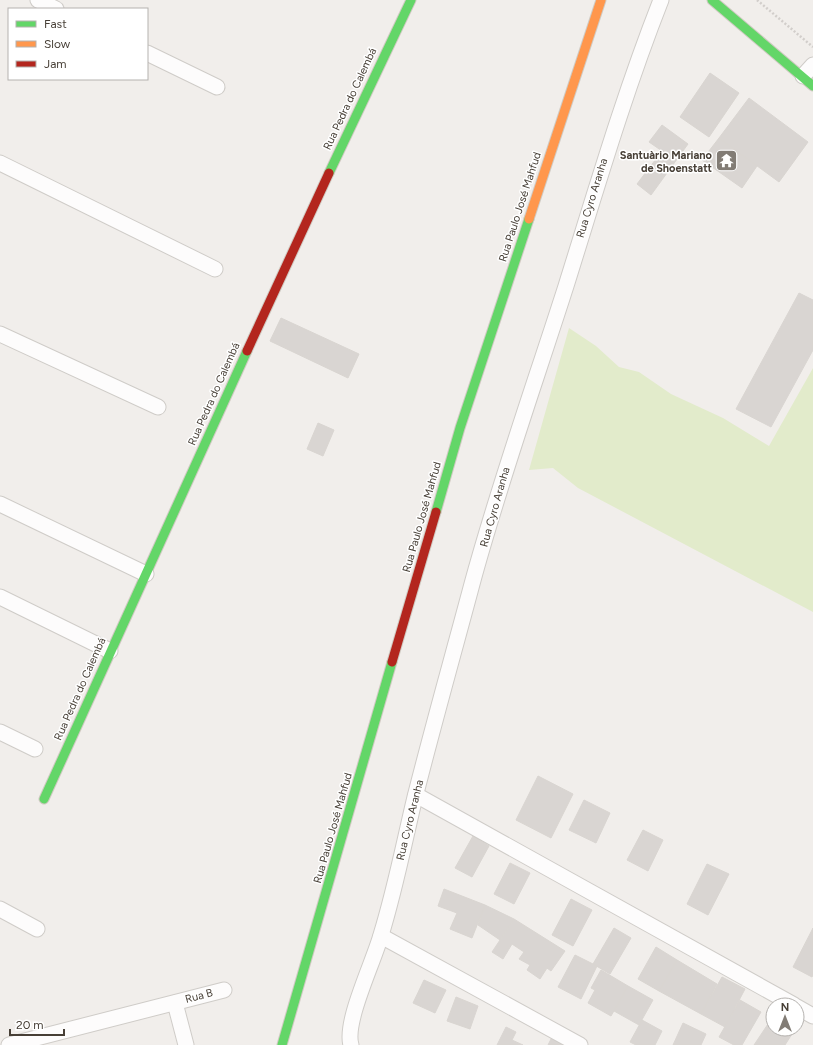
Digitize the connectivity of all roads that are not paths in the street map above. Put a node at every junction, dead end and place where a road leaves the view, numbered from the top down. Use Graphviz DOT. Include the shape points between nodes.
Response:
graph roads {
  1 [pos="38,0"];
  2 [pos="411,0"];
  3 [pos="602,0"];
  4 [pos="661,0"];
  5 [pos="712,0"];
  6 [pos="54,8"];
  7 [pos="148,53"];
  8 [pos="813,65"];
  9 [pos="808,81"];
  10 [pos="217,87"];
  11 [pos="0,163"];
  12 [pos="215,269"];
  13 [pos="0,334"];
  14 [pos="158,407"];
  15 [pos="0,504"];
  16 [pos="146,574"];
  17 [pos="0,597"];
  18 [pos="110,651"];
  19 [pos="0,732"];
  20 [pos="35,749"];
  21 [pos="416,795"];
  22 [pos="44,799"];
  23 [pos="0,909"];
  24 [pos="37,929"];
  25 [pos="381,936"];
  26 [pos="224,990"];
  27 [pos="780,997"];
  28 [pos="175,1003"];
  29 [pos="9,1045"];
  30 [pos="186,1045"];
  31 [pos="282,1045"];
  32 [pos="351,1045"];
  33 [pos="580,1045"];
  1 -- 6 [label="street"];
  2 -- 16 [label="street, Rua Pedra do Calembá" via="305,223"];
  3 -- 31 [label="street, Rua Paulo José Mahfud" via="460,428"];
  4 -- 21 [label="street, Rua Cyro Aranha" via="606,154 514,443 473,580"];
  5 -- 9 [label="street"];
  7 -- 10 [label="street"];
  8 -- 9 [label="street"];
  11 -- 12 [label="street"];
  13 -- 14 [label="street"];
  15 -- 16 [label="street"];
  16 -- 18 [label="street, Rua Pedra do Calembá"];
  17 -- 18 [label="street"];
  18 -- 22 [label="street, Rua Pedra do Calembá"];
  19 -- 20 [label="street"];
  21 -- 25 [label="street, Rua Cyro Aranha"];
  21 -- 27 [label="street"];
  23 -- 24 [label="street"];
  25 -- 32 [label="street, Rua Cyro Aranha" via="352,1021"];
  25 -- 33 [label="street"];
  26 -- 28 [label="street, Rua B"];
  28 -- 29 [label="street, Rua B"];
  28 -- 30 [label="street, Rua B"];
}
